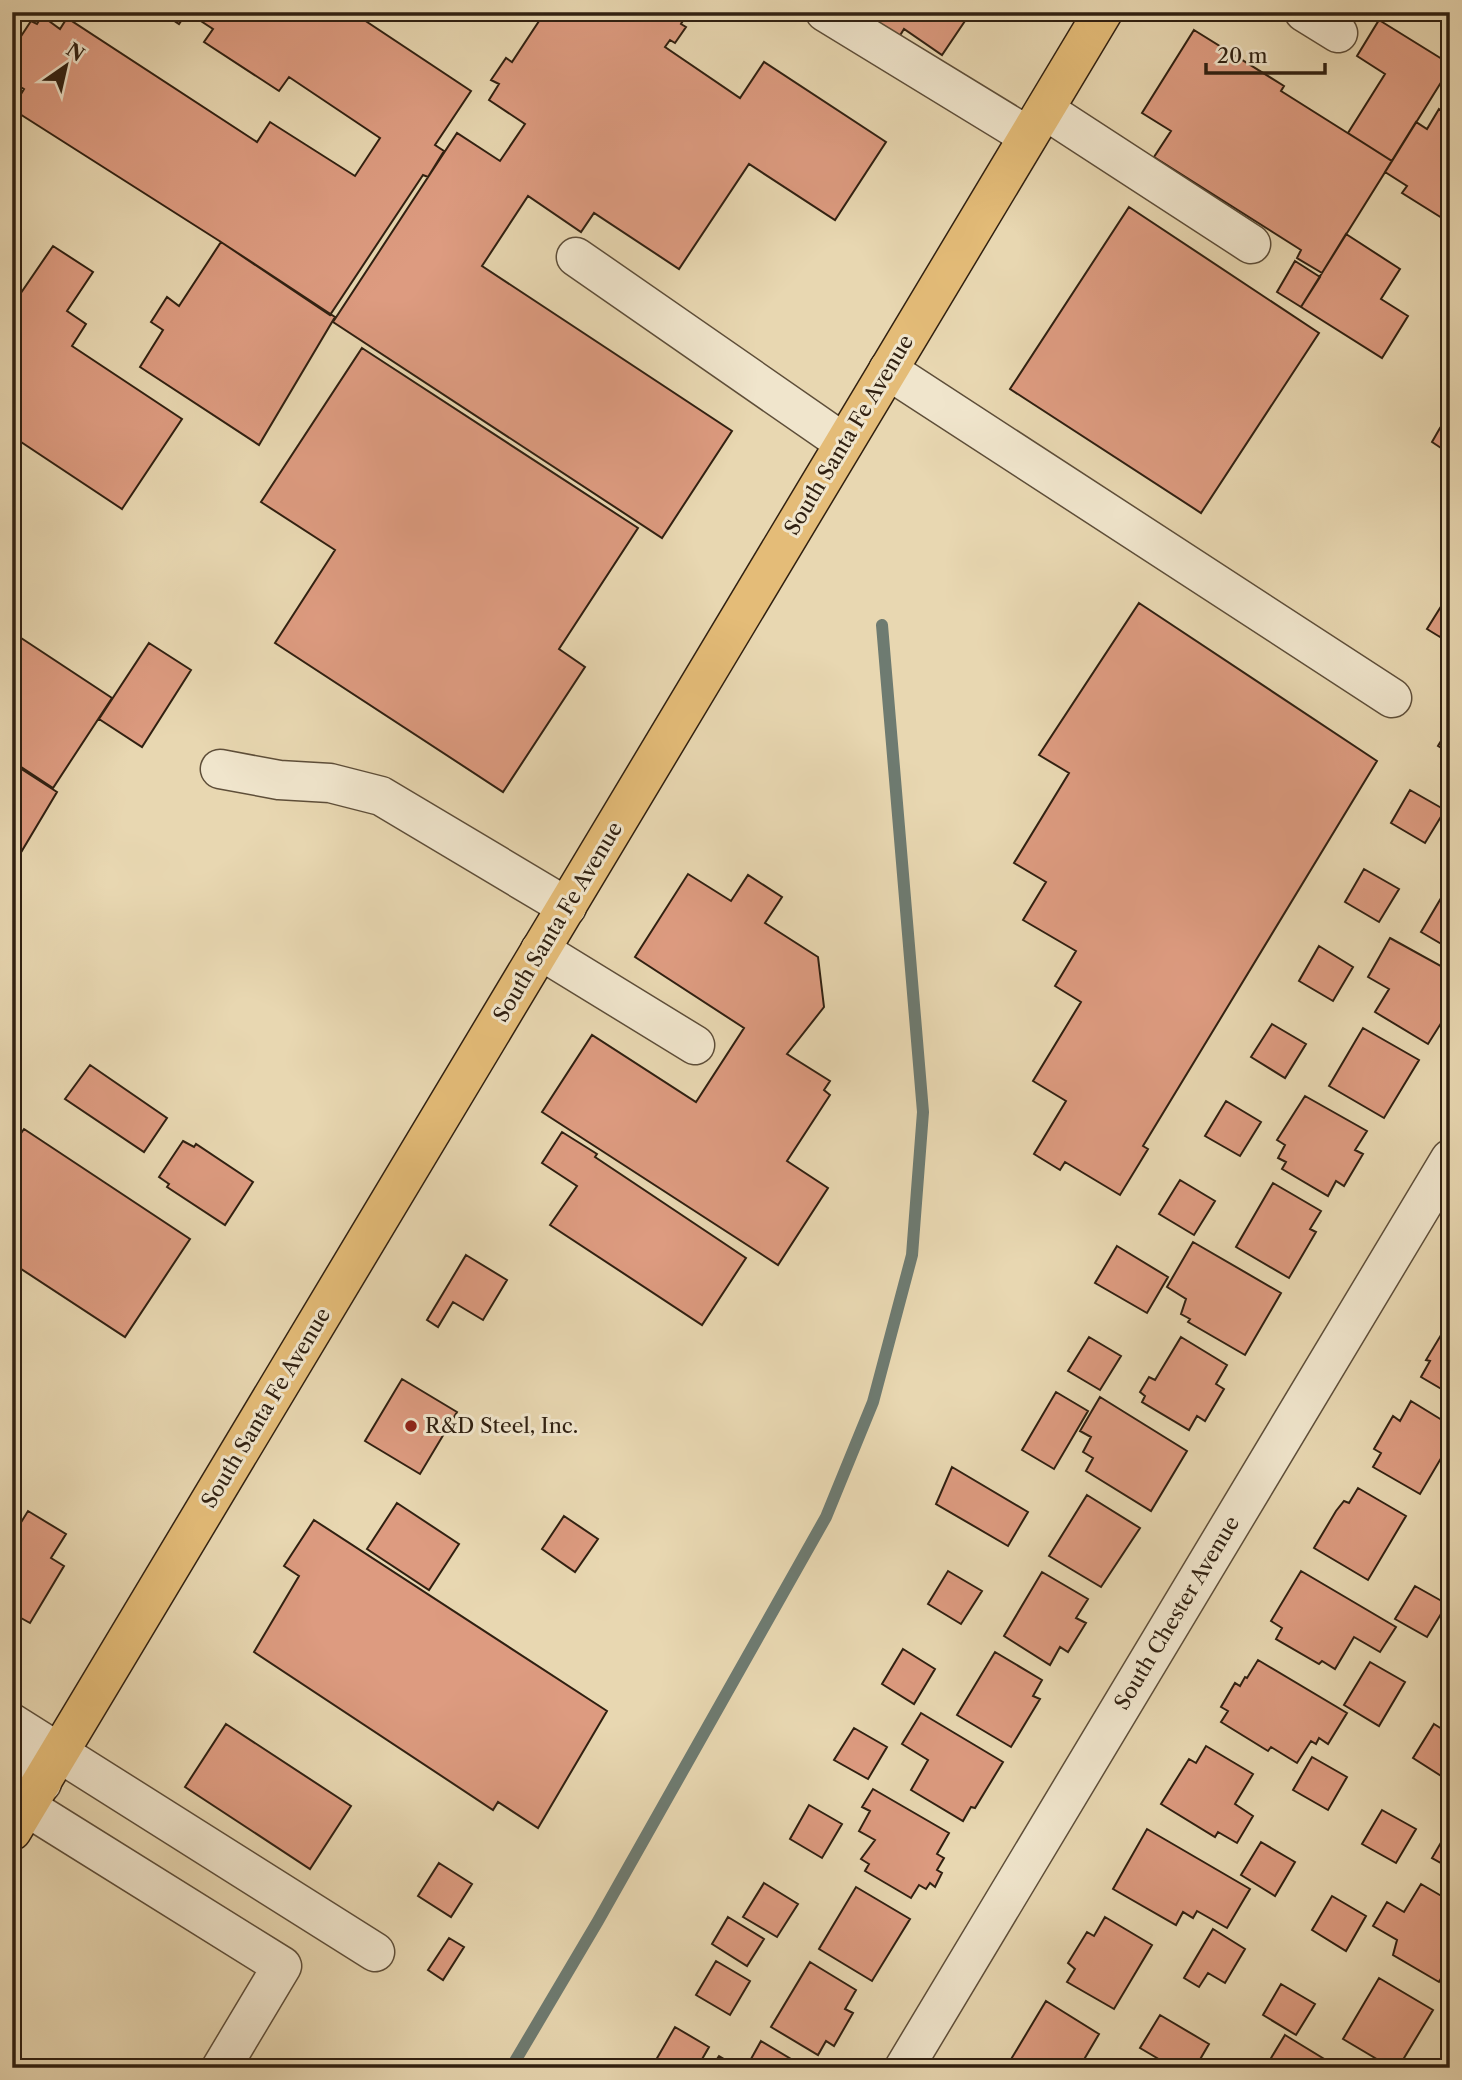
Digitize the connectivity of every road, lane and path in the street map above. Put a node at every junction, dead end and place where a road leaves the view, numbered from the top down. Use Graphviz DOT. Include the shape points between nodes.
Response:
graph roads {
  1 [pos="825,12"];
  2 [pos="1103,12"];
  3 [pos="1304,12"];
  4 [pos="1338,33"];
  5 [pos="1037,123"];
  6 [pos="1251,244"];
  7 [pos="576,257"];
  8 [pos="888,370"];
  9 [pos="844,443"];
  10 [pos="1392,698"];
  11 [pos="220,769"];
  12 [pos="567,907"];
  13 [pos="540,950"];
  14 [pos="695,1045"];
  15 [pos="1450,1159"];
  16 [pos="12,1723"];
  17 [pos="30,1788"];
  18 [pos="375,1952"];
  19 [pos="221,2068"];
  20 [pos="904,2068"];
  1 -- 5 [label="street"];
  2 -- 5 [label="main road, South Santa Fe Avenue"];
  3 -- 4 [label="street"];
  5 -- 6 [label="street"];
  5 -- 8 [label="main road, South Santa Fe Avenue"];
  7 -- 9 [label="street"];
  8 -- 9 [label="main road, South Santa Fe Avenue"];
  8 -- 10 [label="street"];
  9 -- 12 [label="main road, South Santa Fe Avenue"];
  11 -- 12 [label="street" via="330,783 381,796"];
  12 -- 13 [label="main road, South Santa Fe Avenue"];
  13 -- 14 [label="street"];
  13 -- 17 [label="main road, South Santa Fe Avenue"];
  15 -- 20 [label="street, South Chester Avenue"];
  16 -- 17 [label="street"];
  17 -- 18 [label="street"];
  17 -- 19 [label="street" via="282,1966"];
}
